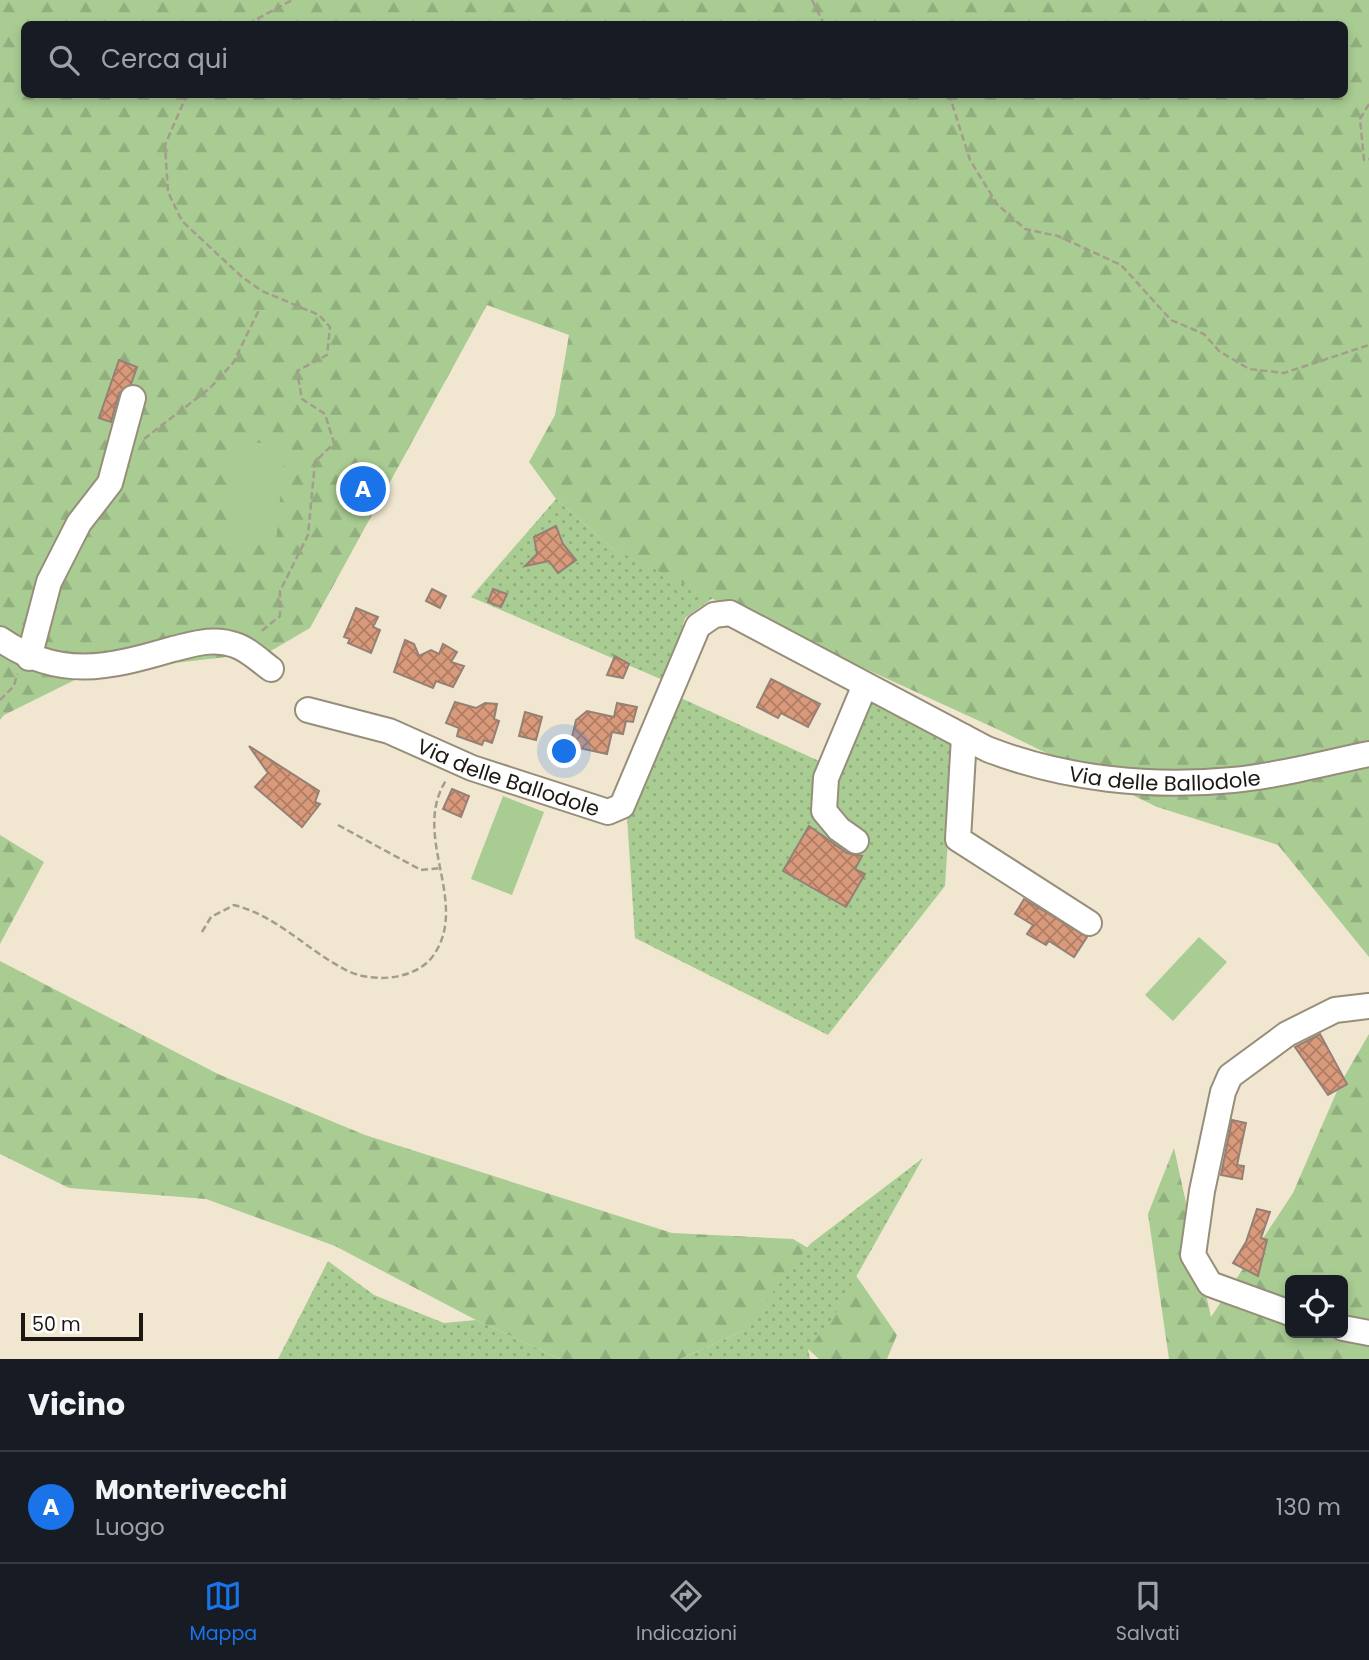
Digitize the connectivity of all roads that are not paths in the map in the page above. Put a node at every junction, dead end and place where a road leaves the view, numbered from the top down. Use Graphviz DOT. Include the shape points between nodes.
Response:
graph roads {
  1 [pos="133,398"];
  2 [pos="0,639"];
  3 [pos="29,658"];
  4 [pos="271,669"];
  5 [pos="864,684"];
  6 [pos="308,710"];
  7 [pos="964,737"];
  8 [pos="1369,754"];
  9 [pos="856,841"];
  10 [pos="1089,923"];
  11 [pos="1369,1006"];
  12 [pos="1285,1312"];
  13 [pos="1348,1329"];
  14 [pos="1369,1333"];
  1 -- 3 [label="lane" via="110,483 79,523 49,582"];
  2 -- 3 [label="lane"];
  3 -- 4 [label="lane" via="79,668 117,665 202,641 238,645"];
  5 -- 6 [label="lane, Via delle Ballodole" via="730,613 714,615 698,626 689,644 622,806 608,812 461,763 388,731"];
  5 -- 7 [label="lane, Via delle Ballodole"];
  5 -- 9 [label="lane" via="826,778 824,811"];
  7 -- 8 [label="lane, Via delle Ballodole" via="1031,766 1173,783 1235,780"];
  7 -- 10 [label="lane" via="958,839"];
  11 -- 12 [label="lane" via="1335,1010 1287,1034 1230,1076 1223,1092 1193,1255 1210,1284"];
  13 -- 14 [label="lane"];
}
